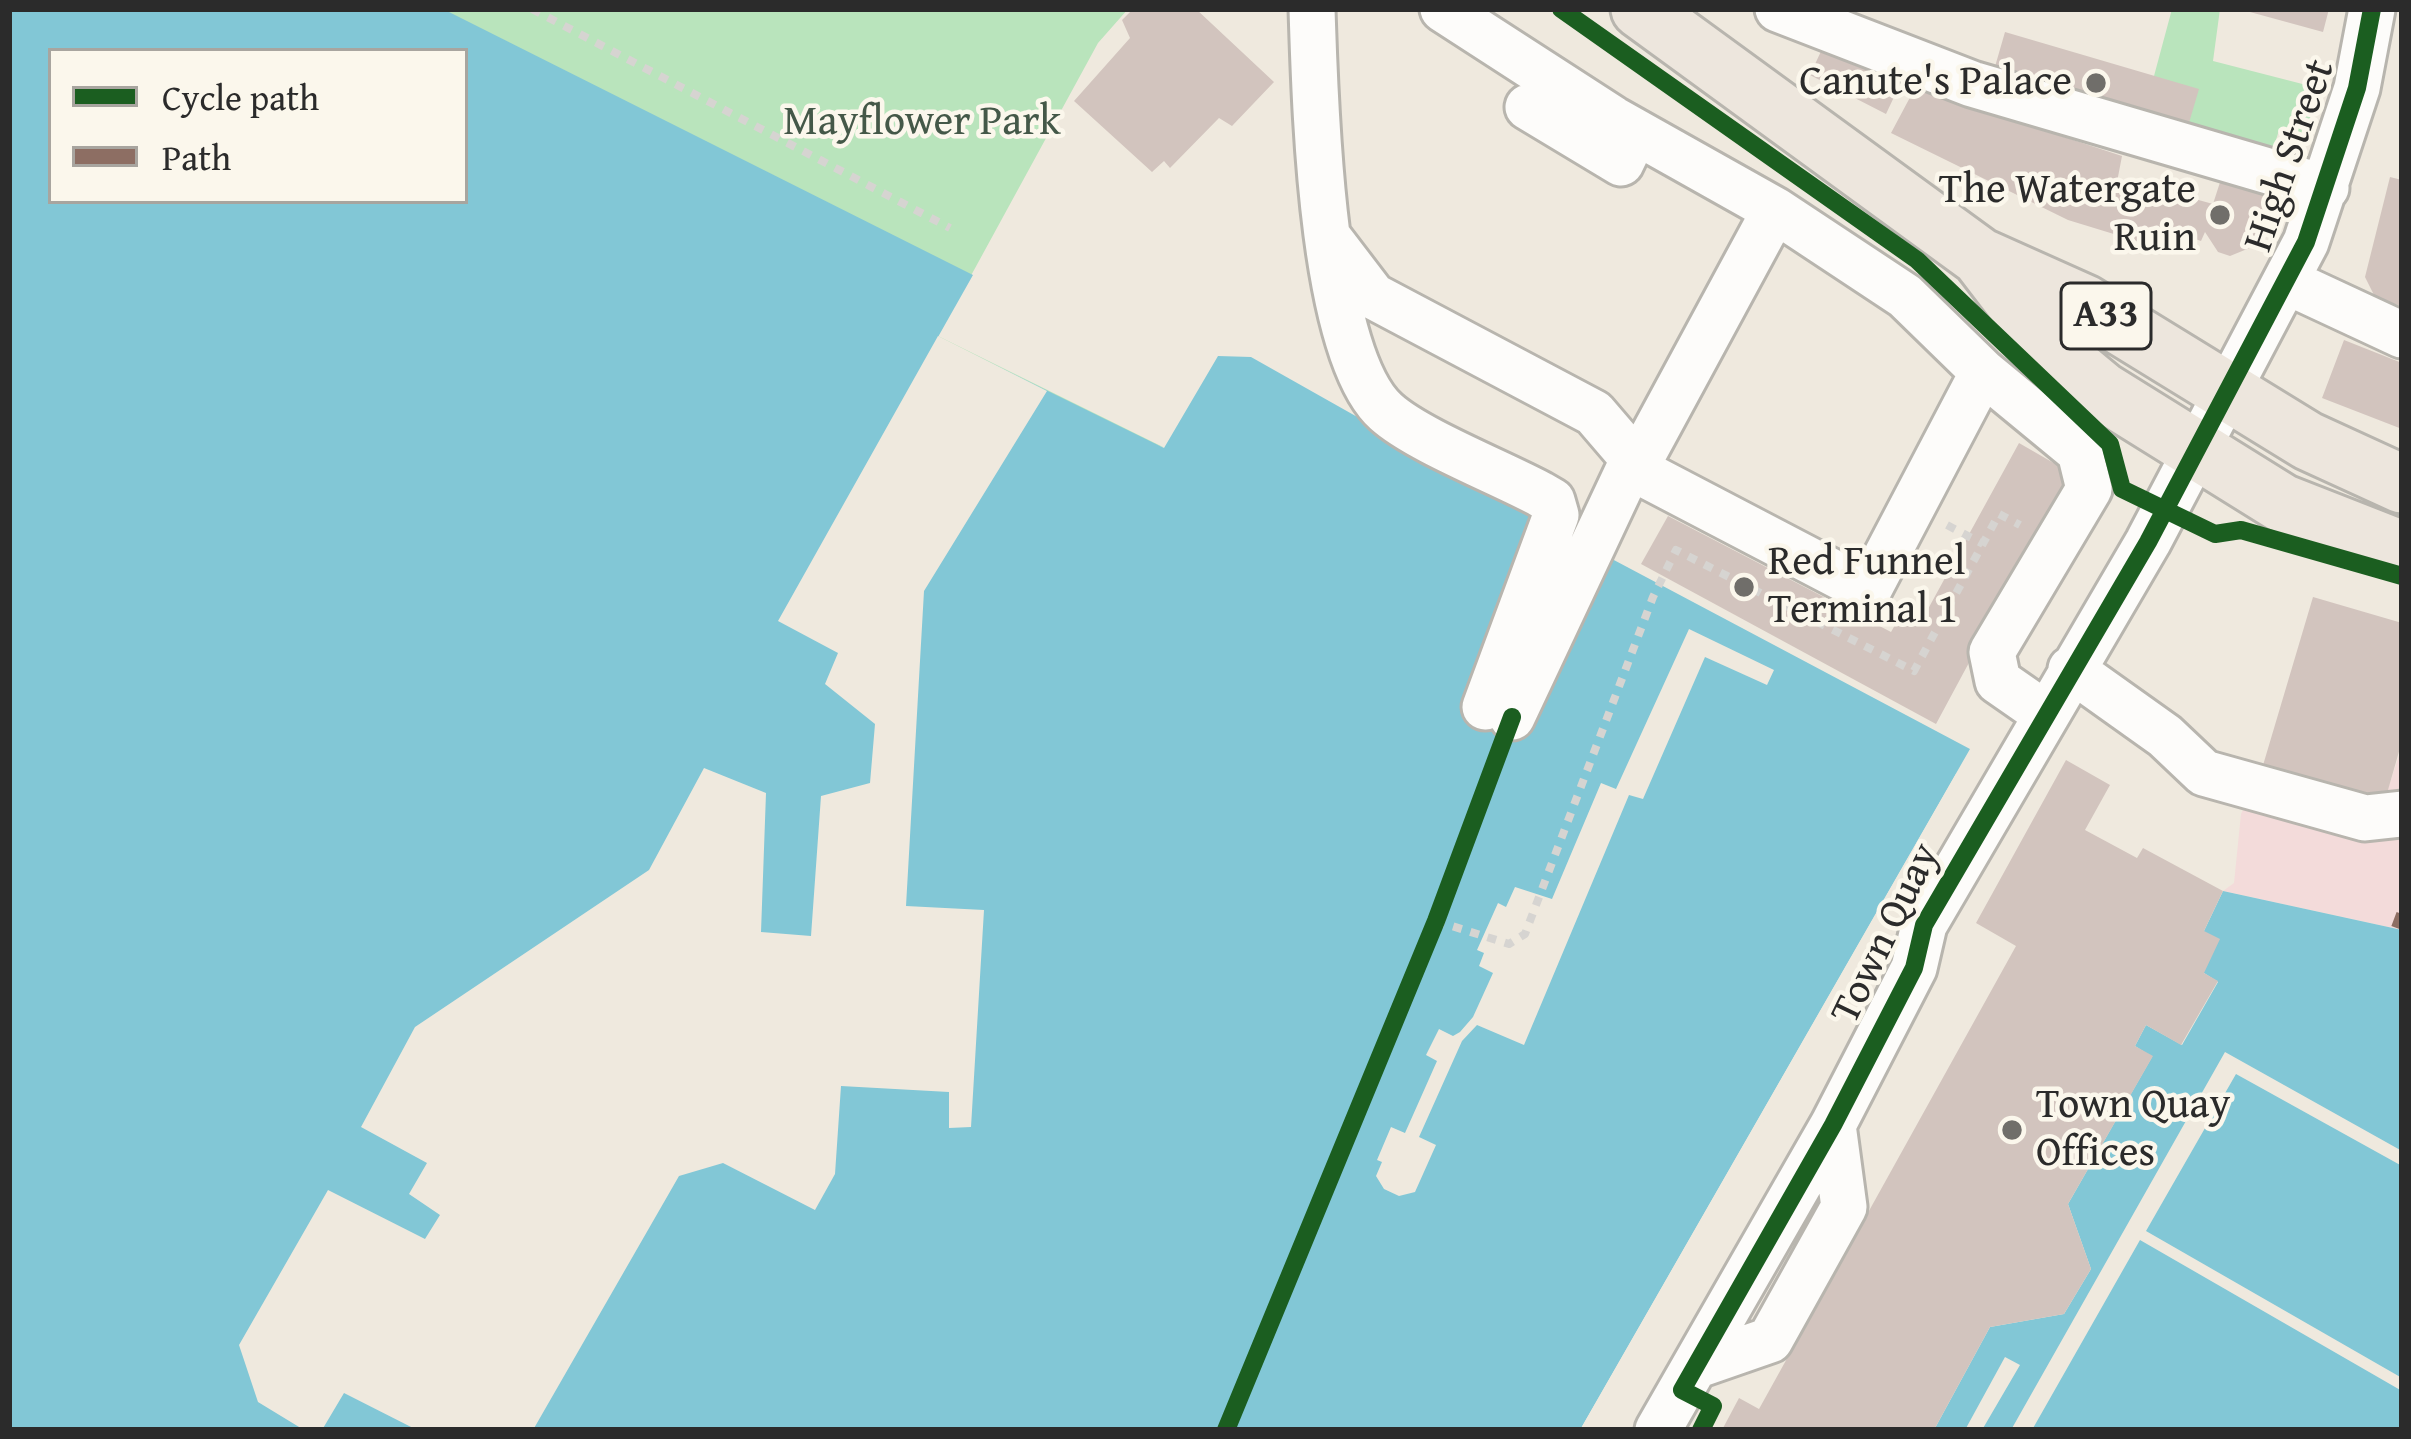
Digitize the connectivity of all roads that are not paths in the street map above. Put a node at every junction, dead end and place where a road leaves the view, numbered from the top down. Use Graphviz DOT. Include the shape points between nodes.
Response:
graph roads {
  1 [pos="1312,9"];
  2 [pos="1443,9"];
  3 [pos="1640,9"];
  4 [pos="1778,9"];
  5 [pos="2372,9"];
  6 [pos="1700,28"];
  7 [pos="1528,107"];
  8 [pos="1636,132"];
  9 [pos="2326,188"];
  10 [pos="1774,210"];
  11 [pos="1331,241"];
  12 [pos="1980,257"];
  13 [pos="2286,281"];
  14 [pos="1407,314"];
  15 [pos="2402,335"];
  16 [pos="1353,361"];
  17 [pos="1983,372"];
  18 [pos="2225,388"];
  19 [pos="2194,448"];
  20 [pos="1628,455"];
  21 [pos="2402,484"];
  22 [pos="1572,538"];
  23 [pos="2402,550"];
  24 [pos="2071,669"];
  25 [pos="1498,711"];
  26 [pos="2044,712"];
  27 [pos="2402,814"];
  28 [pos="1658,1430"];
  1 -- 11 [label="street"];
  2 -- 8 [label="street"];
  3 -- 6 [label="main road, A33"];
  4 -- 9 [label="street" via="1972,85"];
  5 -- 9 [label="street, High Street"];
  6 -- 12 [label="main road, A33"];
  7 -- 8 [label="street" via="1621,163"];
  8 -- 10 [label="street"];
  9 -- 13 [label="street, High Street"];
  10 -- 17 [label="street" via="1905,296"];
  10 -- 20 [label="street"];
  11 -- 14 [label="street" via="1373,296"];
  11 -- 16 [label="street"];
  12 -- 18 [label="main road, A33" via="2085,304"];
  12 -- 19 [label="main road, A33" via="2050,347 2102,391"];
  13 -- 15 [label="street"];
  13 -- 18 [label="street, High Street"];
  14 -- 16 [label="street" via="1372,324"];
  14 -- 20 [label="street" via="1594,413"];
  16 -- 22 [label="street" via="1388,414 1552,501"];
  17 -- 20 [label="street" via="1868,591"];
  17 -- 26 [label="street" via="2080,452 2089,489 1992,652 1998,681"];
  18 -- 19 [label="street, High Street"];
  18 -- 21 [label="main road, A33" via="2308,441"];
  19 -- 23 [label="main road, A33" via="2282,503"];
  19 -- 24 [label="street, Town Quay"];
  20 -- 22 [label="street"];
  22 -- 25 [label="street"];
  24 -- 26 [label="street, Town Quay"];
  24 -- 27 [label="street" via="2204,773 2366,818"];
  26 -- 28 [label="street, Town Quay" via="1924,925 1914,968 1833,1125"];
}
